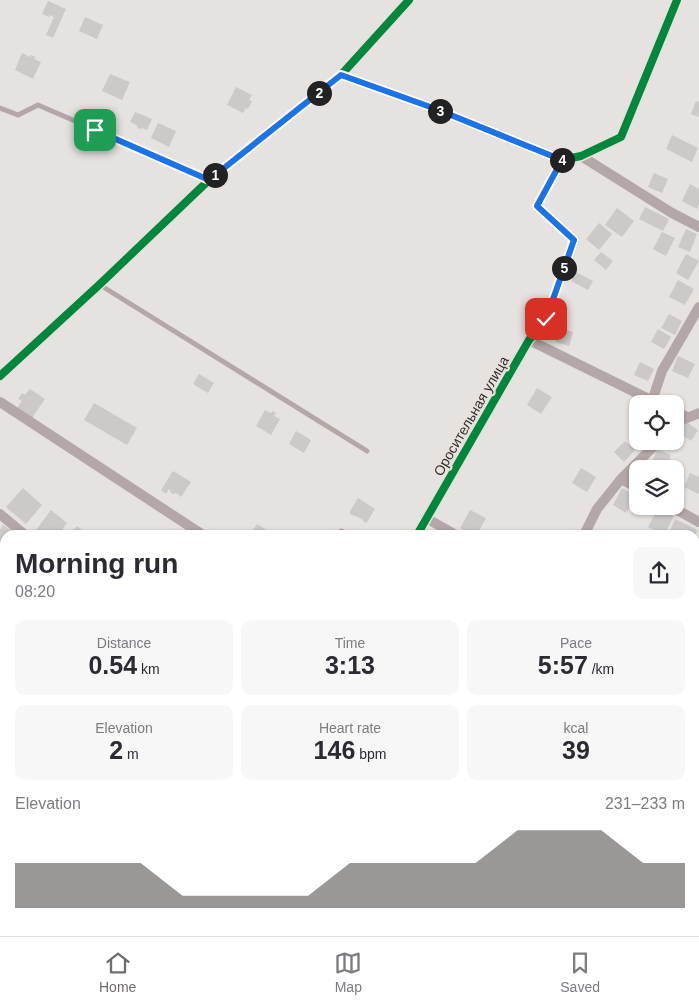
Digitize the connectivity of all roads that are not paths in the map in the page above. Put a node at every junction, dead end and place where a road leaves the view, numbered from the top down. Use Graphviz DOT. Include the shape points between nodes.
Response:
graph roads {
  1 [pos="409,0"];
  2 [pos="677,0"];
  3 [pos="341,75"];
  4 [pos="0,108"];
  5 [pos="581,156"];
  6 [pos="562,160"];
  7 [pos="209,180"];
  8 [pos="699,227"];
  9 [pos="99,284"];
  10 [pos="699,307"];
  11 [pos="529,340"];
  12 [pos="0,376"];
  13 [pos="642,395"];
  14 [pos="657,395"];
  15 [pos="0,402"];
  16 [pos="699,412"];
  17 [pos="684,415"];
  18 [pos="688,417"];
  19 [pos="684,419"];
  20 [pos="650,450"];
  21 [pos="367,451"];
  22 [pos="620,479"];
  23 [pos="629,484"];
  24 [pos="0,514"];
  25 [pos="684,514"];
  26 [pos="426,518"];
  27 [pos="699,522"];
  28 [pos="19,530"];
  29 [pos="195,530"];
  30 [pos="420,530"];
  31 [pos="447,530"];
  32 [pos="586,530"];
  1 -- 3 [label="street"];
  2 -- 5 [label="street" via="621,136"];
  3 -- 6 [label="street"];
  3 -- 7 [label="street"];
  4 -- 7 [label="lane" via="18,115 38,105"];
  5 -- 6 [label="street"];
  5 -- 8 [label="street"];
  6 -- 11 [label="street, Оросительная улица" via="537,206 574,240 546,319"];
  7 -- 9 [label="street"];
  9 -- 12 [label="street"];
  9 -- 21 [label="lane"];
  10 -- 14 [label="street" via="662,371"];
  11 -- 13 [label="street"];
  11 -- 26 [label="street, Оросительная улица"];
  15 -- 29 [label="street"];
  16 -- 18 [label="street"];
  17 -- 18 [label="street"];
  18 -- 19 [label="street"];
  20 -- 22 [label="street"];
  22 -- 23 [label="street"];
  22 -- 32 [label="street" via="597,509"];
  24 -- 28 [label="street"];
  25 -- 27 [label="street"];
  26 -- 30 [label="street, Оросительная улица"];
  26 -- 31 [label="street"];
}
